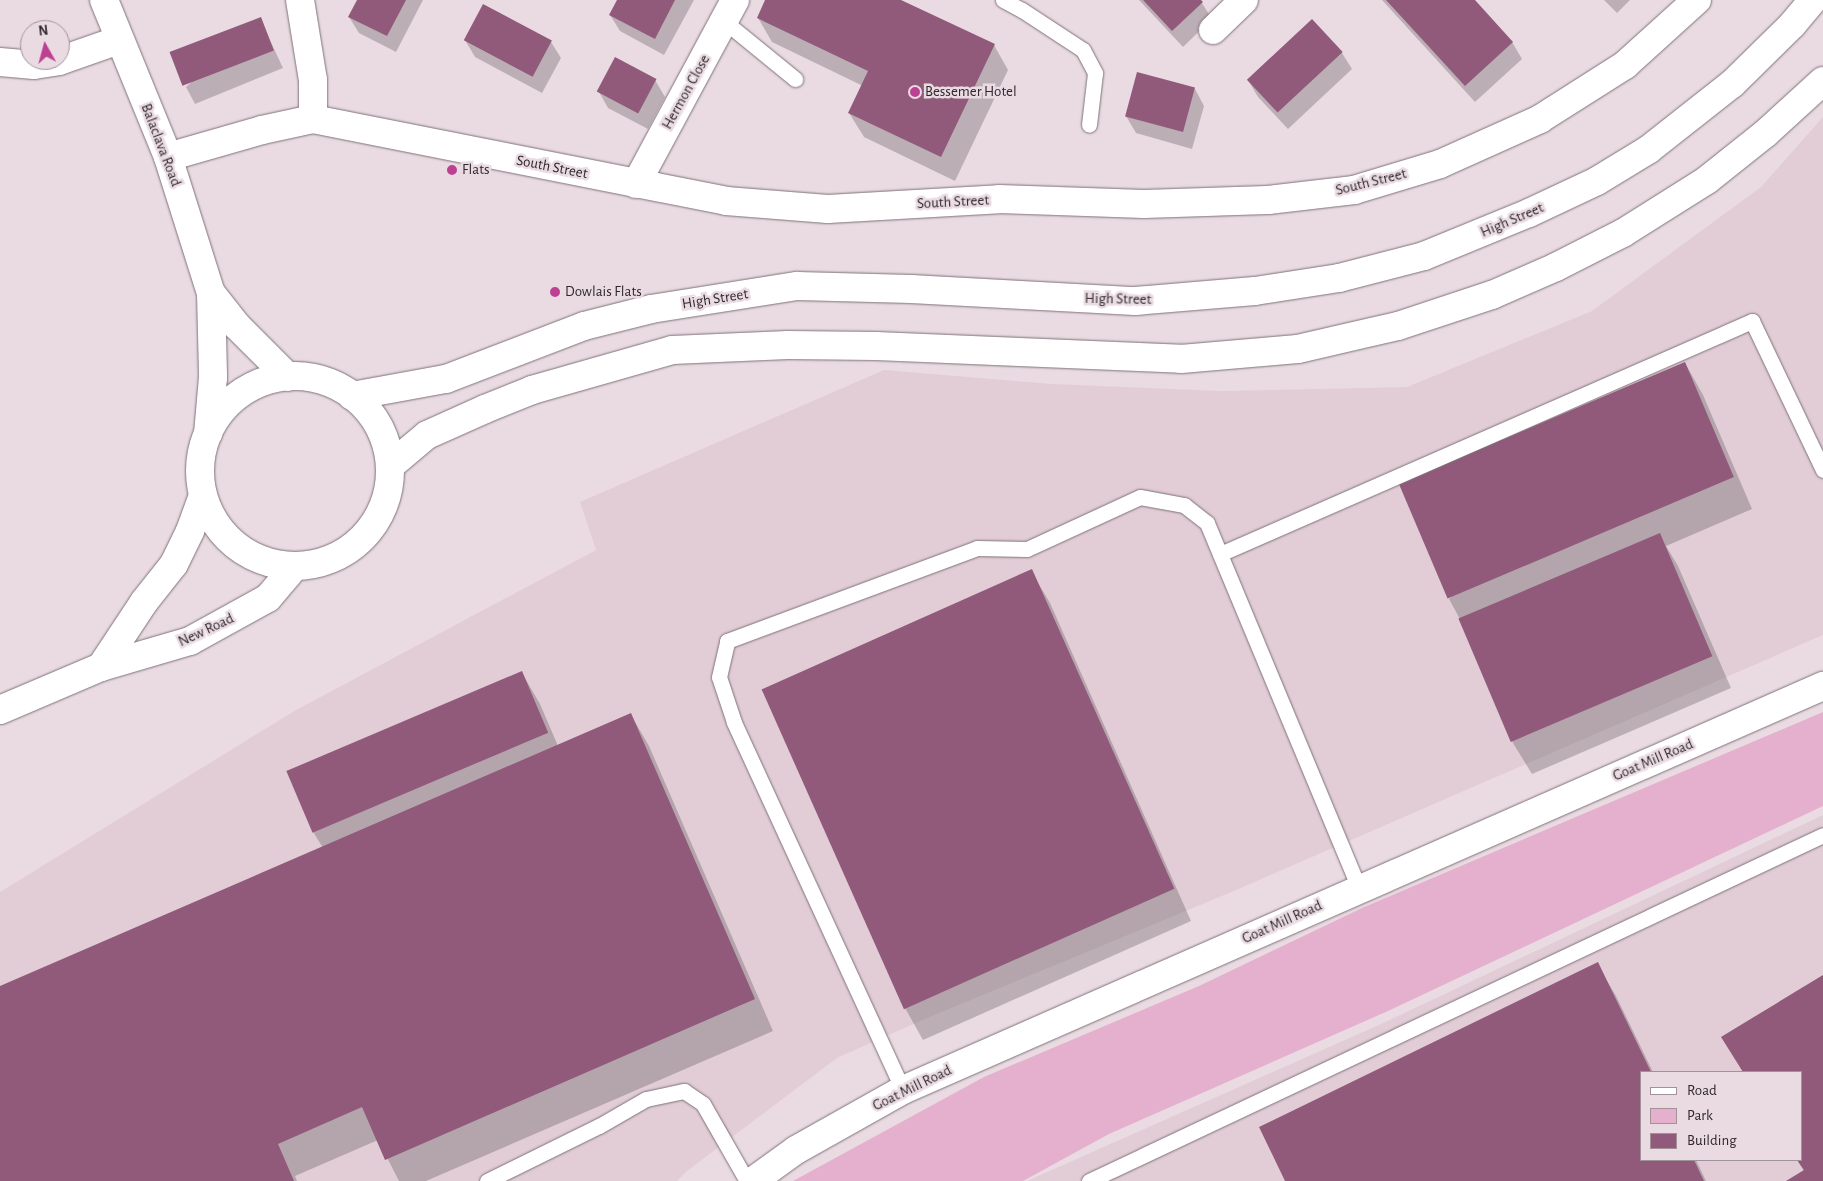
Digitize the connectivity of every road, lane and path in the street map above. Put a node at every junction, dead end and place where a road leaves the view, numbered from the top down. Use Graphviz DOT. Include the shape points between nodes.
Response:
graph roads {
  1 [pos="104,0"];
  2 [pos="300,0"];
  3 [pos="1003,0"];
  4 [pos="1244,0"];
  5 [pos="1697,0"];
  6 [pos="1813,0"];
  7 [pos="730,10"];
  8 [pos="1214,30"];
  9 [pos="119,40"];
  10 [pos="0,62"];
  11 [pos="795,79"];
  12 [pos="1823,81"];
  13 [pos="313,119"];
  14 [pos="1089,125"];
  15 [pos="168,157"];
  16 [pos="636,184"];
  17 [pos="212,293"];
  18 [pos="288,377"];
  19 [pos="352,396"];
  20 [pos="208,434"];
  21 [pos="390,466"];
  22 [pos="1823,470"];
  23 [pos="203,496"];
  24 [pos="1220,554"];
  25 [pos="295,566"];
  26 [pos="101,666"];
  27 [pos="1823,686"];
  28 [pos="0,710"];
  29 [pos="1823,835"];
  30 [pos="1360,888"];
  31 [pos="902,1090"];
  32 [pos="487,1181"];
  33 [pos="747,1181"];
  34 [pos="753,1181"];
  35 [pos="1089,1181"];
  1 -- 9 [label="street, Balaclava Road"];
  2 -- 13 [label="street" via="314,80"];
  3 -- 14 [label="lane" via="1083,50 1095,74"];
  4 -- 8 [label="street"];
  5 -- 16 [label="street, South Street" via="1625,65 1540,119 1440,164 1354,190 1268,200 1144,204 999,199 828,209 726,201"];
  6 -- 19 [label="street, High Street" via="1732,84 1648,150 1530,214 1424,256 1320,281 1255,291 1135,302 797,286 651,309 584,326 446,379"];
  7 -- 11 [label="lane"];
  7 -- 16 [label="street, Hermon Close"];
  9 -- 10 [label="street" via="59,61 34,65"];
  9 -- 15 [label="street, Balaclava Road"];
  12 -- 21 [label="street" via="1766,133 1707,180 1623,233 1492,296 1398,326 1298,349 1181,360 876,346 788,345 672,350 532,390 493,406 427,435"];
  13 -- 15 [label="street, South Street"];
  13 -- 16 [label="street, South Street"];
  15 -- 17 [label="street, Balaclava Road"];
  17 -- 18 [label="street, Balaclava Road" via="237,326"];
  17 -- 20 [label="street, Balaclava Road" via="213,377"];
  18 -- 19 [label="street" via="320,379"];
  18 -- 20 [label="street" via="248,389 228,404"];
  19 -- 21 [label="street" via="378,424"];
  20 -- 23 [label="street" via="200,471"];
  21 -- 25 [label="street" via="387,496 378,519 363,539 343,554 320,563"];
  22 -- 24 [label="lane" via="1752,322"];
  23 -- 25 [label="street" via="212,519 247,554 271,563"];
  23 -- 26 [label="street" via="174,564"];
  24 -- 30 [label="lane"];
  24 -- 31 [label="lane" via="1207,523 1184,505 1140,496 1027,549 977,548 727,641 719,677 734,722"];
  25 -- 26 [label="street, New Road" via="268,598 190,641"];
  26 -- 28 [label="street, New Road"];
  27 -- 30 [label="street, Goat Mill Road"];
  29 -- 35 [label="lane"];
  30 -- 31 [label="street, Goat Mill Road"];
  31 -- 34 [label="street, Goat Mill Road" via="796,1150"];
  32 -- 33 [label="lane" via="646,1099 684,1091 703,1104"];
}
